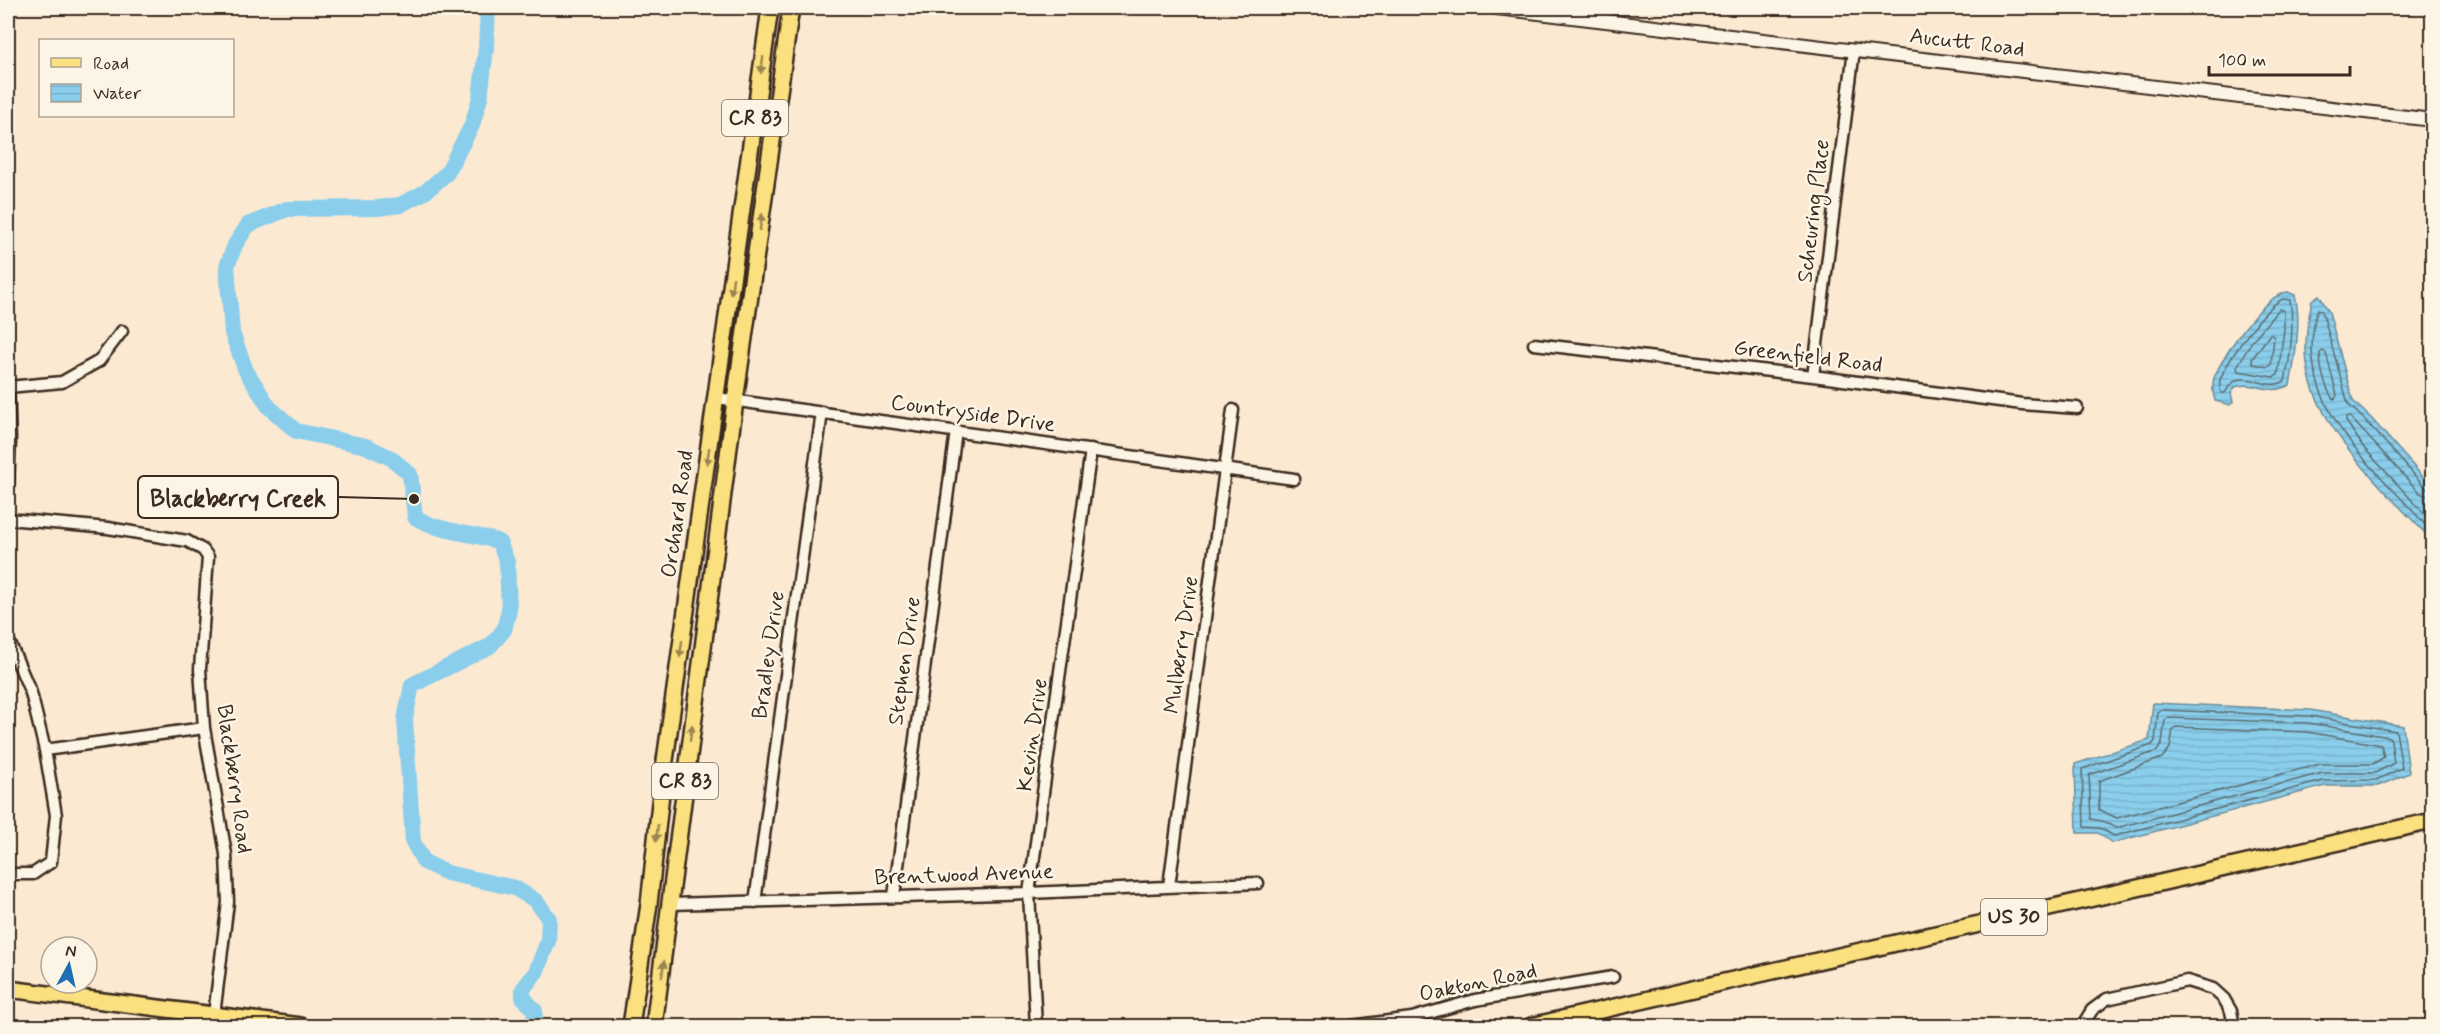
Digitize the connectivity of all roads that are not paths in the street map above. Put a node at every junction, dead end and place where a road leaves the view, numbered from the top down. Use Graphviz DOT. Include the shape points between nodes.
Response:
graph roads {
  1 [pos="770,8"];
  2 [pos="791,8"];
  3 [pos="1497,8"];
  4 [pos="1854,50"];
  5 [pos="2433,120"];
  6 [pos="122,331"];
  7 [pos="1534,344"];
  8 [pos="1813,376"];
  9 [pos="8,387"];
  10 [pos="717,398"];
  11 [pos="735,401"];
  12 [pos="2077,408"];
  13 [pos="1233,410"];
  14 [pos="822,412"];
  15 [pos="956,431"];
  16 [pos="1091,450"];
  17 [pos="1225,469"];
  18 [pos="1294,478"];
  19 [pos="8,484"];
  20 [pos="8,519"];
  21 [pos="8,639"];
  22 [pos="204,728"];
  23 [pos="45,750"];
  24 [pos="2433,821"];
  25 [pos="8,874"];
  26 [pos="1258,883"];
  27 [pos="1169,886"];
  28 [pos="1029,892"];
  29 [pos="894,896"];
  30 [pos="755,902"];
  31 [pos="671,904"];
  32 [pos="1613,977"];
  33 [pos="8,989"];
  34 [pos="214,1015"];
  35 [pos="301,1026"];
  36 [pos="631,1026"];
  37 [pos="654,1026"];
  38 [pos="1036,1026"];
  39 [pos="1351,1026"];
  40 [pos="1531,1026"];
  41 [pos="2082,1026"];
  42 [pos="2234,1026"];
  1 -- 10 [label="main road, Orchard Road / CR 83, one-way"];
  11 -- 2 [label="main road, Orchard Road / CR 83, one-way"];
  3 -- 4 [label="street, Aucutt Road"];
  4 -- 5 [label="street, Aucutt Road"];
  4 -- 8 [label="street, Scheuring Place"];
  6 -- 9 [label="street" via="99,361 62,382"];
  7 -- 8 [label="street, Greenfield Road"];
  8 -- 12 [label="street, Greenfield Road"];
  9 -- 19 [label="street"];
  10 -- 11 [label="street, Countryside Drive"];
  10 -- 36 [label="main road, Orchard Road / CR 83, one-way"];
  11 -- 14 [label="street, Countryside Drive"];
  31 -- 11 [label="main road, Orchard Road / CR 83, one-way"];
  13 -- 17 [label="street, Mulberry Drive"];
  14 -- 15 [label="street, Countryside Drive"];
  14 -- 30 [label="street, Bradley Drive"];
  15 -- 16 [label="street, Countryside Drive"];
  15 -- 29 [label="street, Stephen Drive"];
  16 -- 17 [label="street, Countryside Drive"];
  16 -- 28 [label="street, Kevin Drive"];
  17 -- 18 [label="street, Countryside Drive"];
  17 -- 27 [label="street, Mulberry Drive"];
  20 -- 22 [label="street, Blackberry Road" via="108,528 187,541 203,550 208,557 200,669"];
  21 -- 23 [label="street" via="31,693"];
  22 -- 23 [label="street"];
  22 -- 34 [label="street, Blackberry Road" via="226,855 228,902"];
  23 -- 25 [label="street" via="56,815 52,861 33,874"];
  24 -- 40 [label="main road, US 30"];
  26 -- 27 [label="street, Brentwood Avenue"];
  27 -- 28 [label="street, Brentwood Avenue"];
  28 -- 29 [label="street, Brentwood Avenue"];
  28 -- 38 [label="street, Kevin Drive"];
  29 -- 30 [label="street, Brentwood Avenue"];
  30 -- 31 [label="street, Brentwood Avenue"];
  37 -- 31 [label="main road, Orchard Road / CR 83, one-way"];
  32 -- 39 [label="street, Oakton Road" via="1474,1000 1412,1018"];
  33 -- 34 [label="main road"];
  34 -- 35 [label="main road"];
  41 -- 42 [label="street" via="2092,1010 2107,999 2187,981 2212,989 2224,999"];
}
